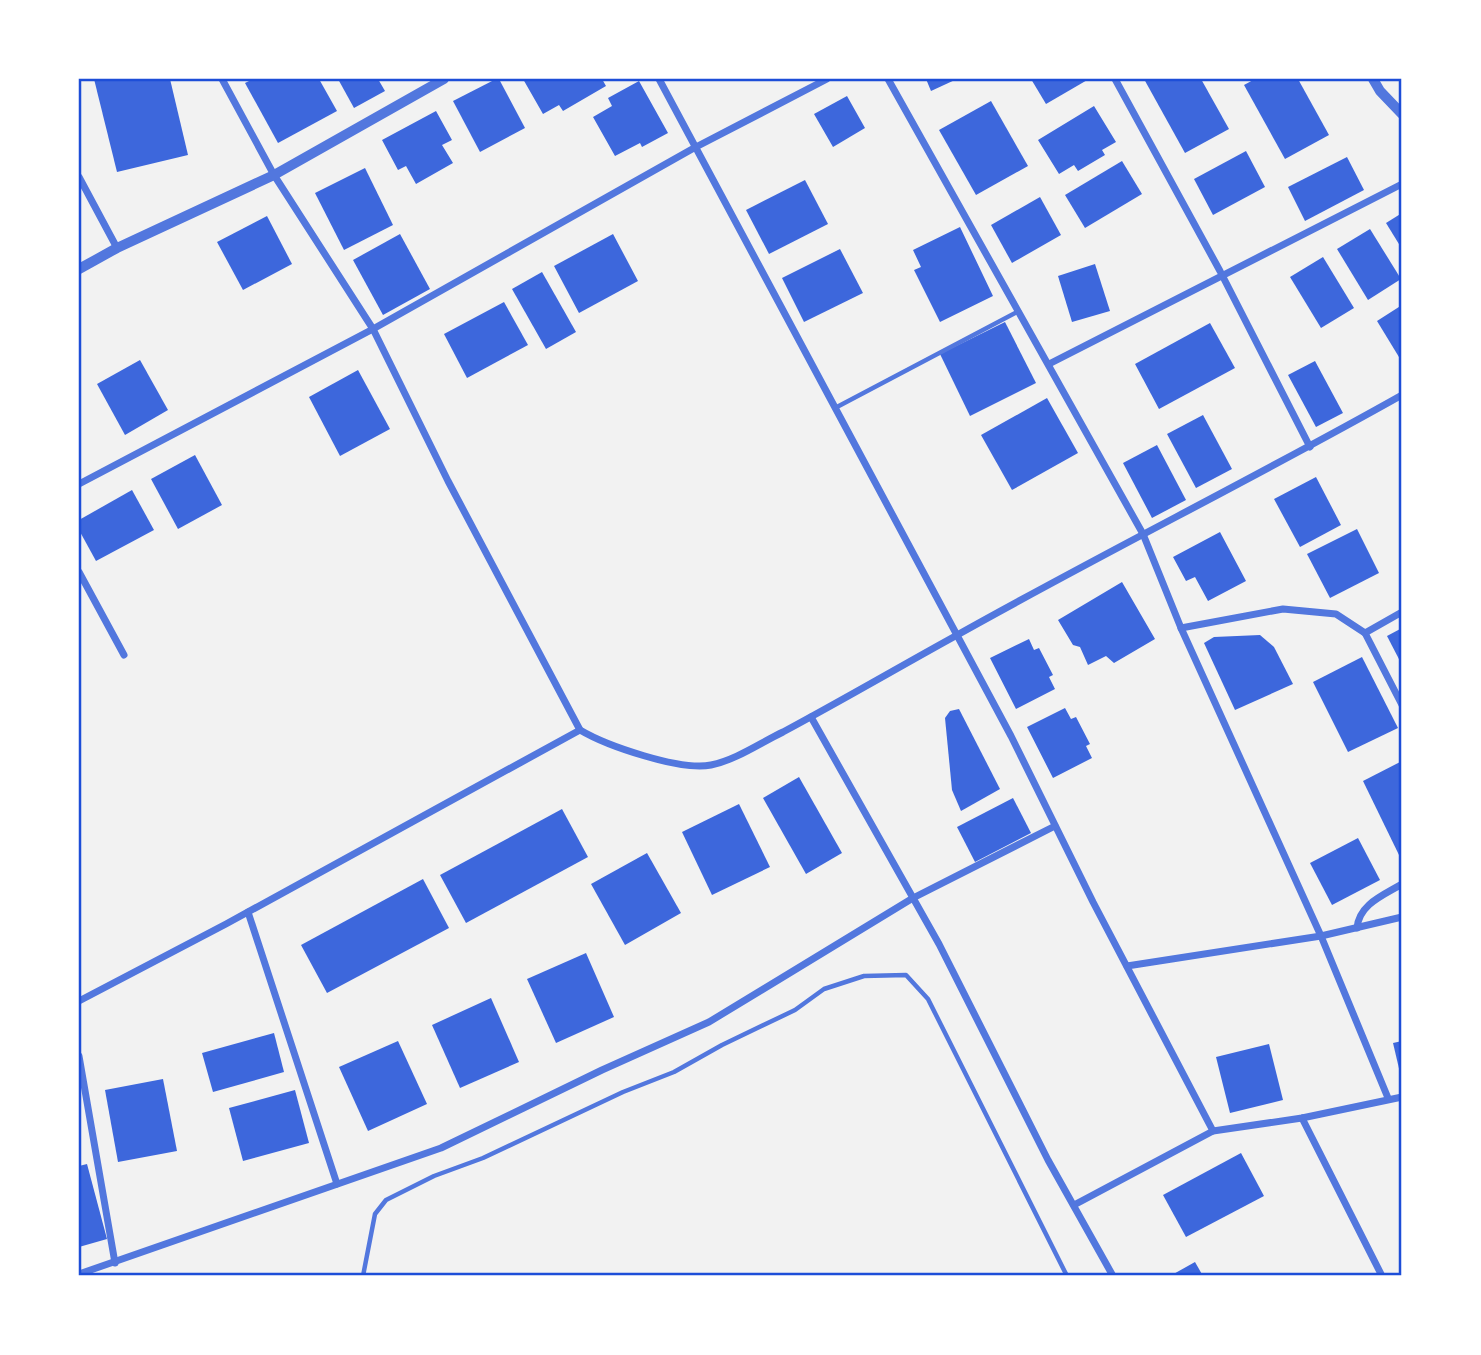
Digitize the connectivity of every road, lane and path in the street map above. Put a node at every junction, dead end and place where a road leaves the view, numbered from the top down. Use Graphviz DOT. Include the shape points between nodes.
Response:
graph roads {
  1 [pos="222,79"];
  2 [pos="442,79"];
  3 [pos="659,79"];
  4 [pos="827,79"];
  5 [pos="888,79"];
  6 [pos="1115,79"];
  7 [pos="1373,79"];
  8 [pos="1402,114"];
  9 [pos="694,148"];
  10 [pos="274,175"];
  11 [pos="79,177"];
  12 [pos="1402,184"];
  13 [pos="117,248"];
  14 [pos="79,269"];
  15 [pos="1223,277"];
  16 [pos="1019,311"];
  17 [pos="373,329"];
  18 [pos="1049,364"];
  19 [pos="1402,395"];
  20 [pos="834,409"];
  21 [pos="1310,447"];
  22 [pos="79,484"];
  23 [pos="1143,534"];
  24 [pos="79,572"];
  25 [pos="1402,612"];
  26 [pos="1181,628"];
  27 [pos="1365,633"];
  28 [pos="957,635"];
  29 [pos="124,655"];
  30 [pos="1402,705"];
  31 [pos="811,717"];
  32 [pos="580,730"];
  33 [pos="1055,826"];
  34 [pos="1402,884"];
  35 [pos="913,898"];
  36 [pos="248,912"];
  37 [pos="1402,917"];
  38 [pos="1357,928"];
  39 [pos="1321,936"];
  40 [pos="1127,966"];
  41 [pos="79,1001"];
  42 [pos="79,1056"];
  43 [pos="1402,1097"];
  44 [pos="1388,1098"];
  45 [pos="1303,1118"];
  46 [pos="1213,1132"];
  47 [pos="337,1184"];
  48 [pos="1074,1205"];
  49 [pos="115,1263"];
  50 [pos="79,1273"];
  51 [pos="363,1276"];
  52 [pos="1067,1276"];
  53 [pos="1113,1276"];
  54 [pos="1382,1276"];
  1 -- 10 [label="street"];
  2 -- 10 [label="street"];
  3 -- 9 [label="street"];
  4 -- 9 [label="street"];
  5 -- 16 [label="street"];
  6 -- 15 [label="street"];
  7 -- 8 [label="street"];
  9 -- 17 [label="street"];
  9 -- 20 [label="street"];
  10 -- 13 [label="street"];
  10 -- 17 [label="street"];
  11 -- 13 [label="street"];
  12 -- 15 [label="street"];
  13 -- 14 [label="street"];
  15 -- 18 [label="street"];
  15 -- 21 [label="street"];
  16 -- 18 [label="street"];
  16 -- 20 [label="lane"];
  17 -- 22 [label="street"];
  17 -- 32 [label="street"];
  18 -- 23 [label="street"];
  19 -- 21 [label="street"];
  20 -- 28 [label="street"];
  21 -- 23 [label="street"];
  23 -- 26 [label="street"];
  23 -- 28 [label="street"];
  24 -- 29 [label="street"];
  25 -- 27 [label="street"];
  26 -- 27 [label="street" via="1283,609 1336,614"];
  26 -- 39 [label="street"];
  27 -- 30 [label="street"];
  28 -- 31 [label="street"];
  28 -- 33 [label="street"];
  31 -- 32 [label="street" via="710,765 680,765"];
  31 -- 35 [label="street"];
  32 -- 36 [label="street"];
  33 -- 35 [label="street"];
  33 -- 40 [label="street"];
  34 -- 38 [label="street" via="1366,906"];
  35 -- 47 [label="street" via="709,1022 441,1149"];
  35 -- 48 [label="street"];
  36 -- 41 [label="street"];
  36 -- 47 [label="street"];
  37 -- 38 [label="street"];
  38 -- 39 [label="street"];
  39 -- 40 [label="street"];
  39 -- 44 [label="street"];
  40 -- 46 [label="street"];
  42 -- 49 [label="street"];
  43 -- 44 [label="street"];
  44 -- 45 [label="street"];
  45 -- 46 [label="street"];
  45 -- 54 [label="street"];
  46 -- 48 [label="street"];
  47 -- 49 [label="street"];
  48 -- 53 [label="street"];
  49 -- 50 [label="street"];
  51 -- 52 [label="lane" via="375,1214 386,1200 674,1072 795,1010 824,989 864,976 906,975 928,999"];
}
